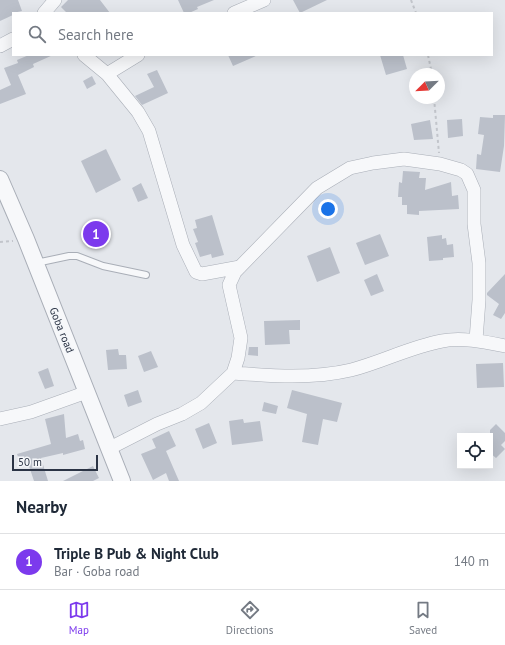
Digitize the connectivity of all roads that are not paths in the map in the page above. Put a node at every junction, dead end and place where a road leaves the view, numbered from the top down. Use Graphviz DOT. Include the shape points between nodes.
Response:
graph roads {
  1 [pos="55,0"];
  2 [pos="264,0"];
  3 [pos="45,12"];
  4 [pos="236,12"];
  5 [pos="12,40"];
  6 [pos="0,46"];
  7 [pos="85,56"];
  8 [pos="136,56"];
  9 [pos="107,74"];
  10 [pos="0,179"];
  11 [pos="36,263"];
  12 [pos="240,266"];
  13 [pos="146,275"];
  14 [pos="476,340"];
  15 [pos="505,346"];
  16 [pos="233,373"];
  17 [pos="87,392"];
  18 [pos="0,419"];
  19 [pos="110,448"];
  20 [pos="122,481"];
  1 -- 3 [label="street"];
  2 -- 4 [label="street"];
  5 -- 6 [label="street"];
  7 -- 9 [label="street"];
  8 -- 9 [label="street"];
  9 -- 12 [label="street" via="138,112 149,131 183,245 196,272 202,274"];
  10 -- 11 [label="street, Goba road"];
  11 -- 13 [label="lane" via="77,256 103,266"];
  11 -- 17 [label="street, Goba road"];
  12 -- 14 [label="street" via="317,188 350,168 404,159 461,170 467,174 474,190 474,224 479,263"];
  12 -- 16 [label="street" via="229,285 241,338"];
  14 -- 15 [label="street"];
  14 -- 16 [label="street" via="443,341 414,348 352,370 328,374 282,376"];
  16 -- 19 [label="street" via="201,403"];
  17 -- 18 [label="street" via="31,412"];
  17 -- 19 [label="street, Goba road"];
  19 -- 20 [label="street, Goba road"];
}
